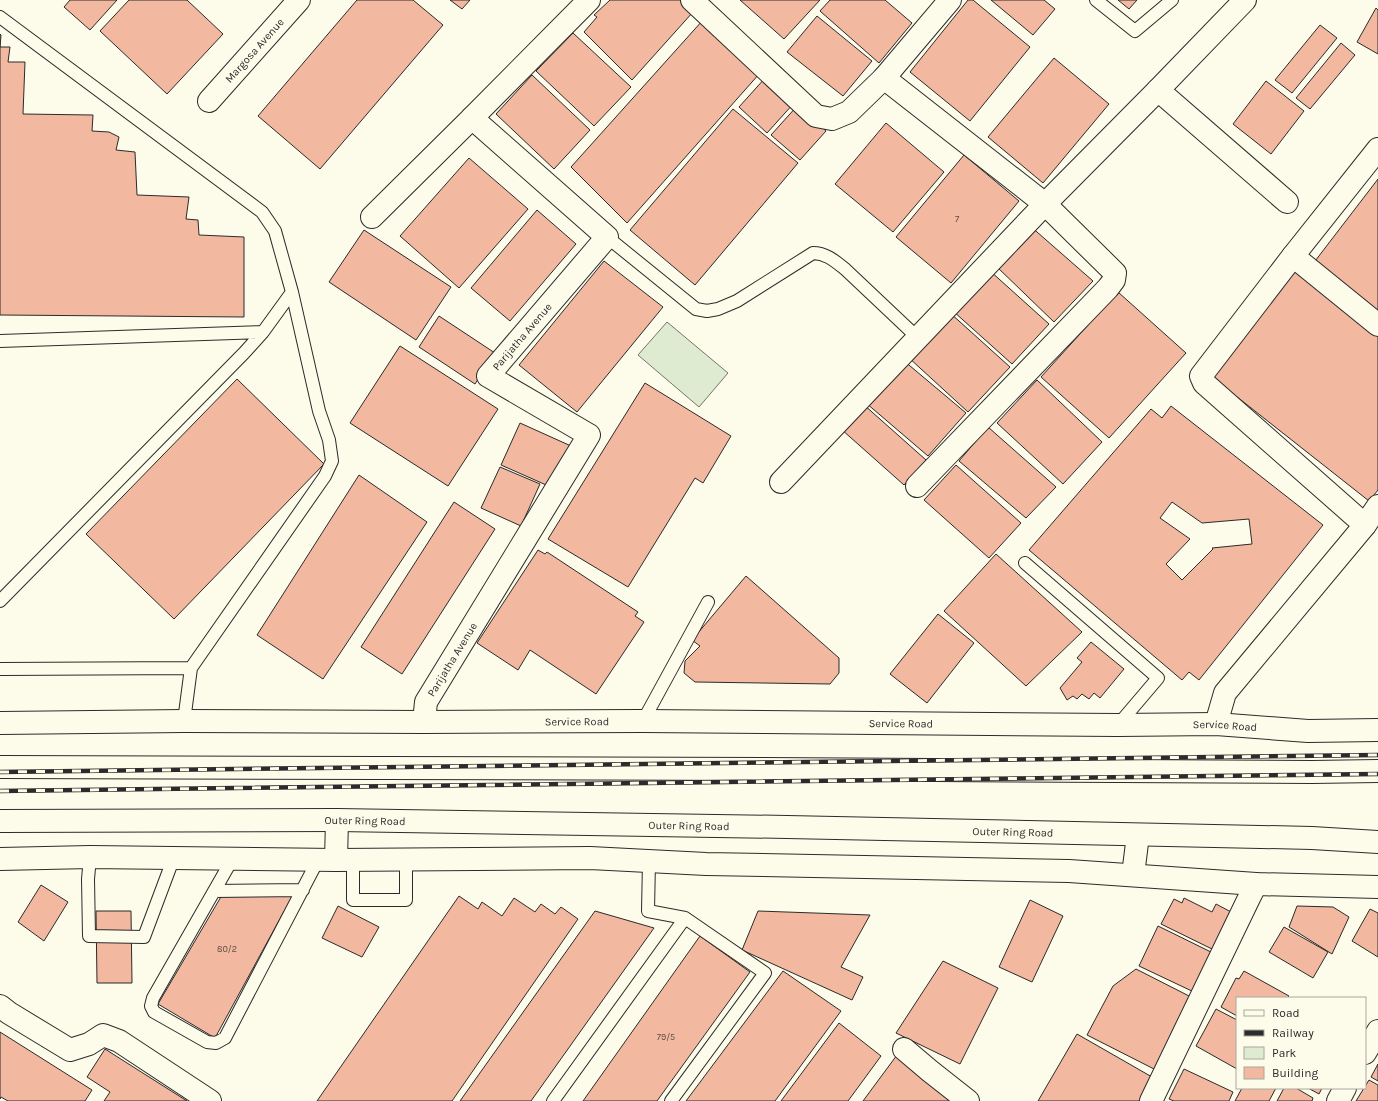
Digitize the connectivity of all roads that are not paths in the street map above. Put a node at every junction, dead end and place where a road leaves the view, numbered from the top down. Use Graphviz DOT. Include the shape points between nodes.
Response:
graph roads {
  1 [pos="300,0"];
  2 [pos="589,0"];
  3 [pos="692,0"];
  4 [pos="950,0"];
  5 [pos="1096,0"];
  6 [pos="1172,0"];
  7 [pos="1245,0"];
  8 [pos="0,17"];
  9 [pos="884,78"];
  10 [pos="1158,90"];
  11 [pos="209,101"];
  12 [pos="472,118"];
  13 [pos="1378,149"];
  14 [pos="1287,202"];
  15 [pos="1044,204"];
  16 [pos="372,217"];
  17 [pos="607,237"];
  18 [pos="1293,256"];
  19 [pos="292,292"];
  20 [pos="1378,325"];
  21 [pos="263,332"];
  22 [pos="918,338"];
  23 [pos="0,341"];
  24 [pos="781,482"];
  25 [pos="916,486"];
  26 [pos="1378,506"];
  27 [pos="1365,524"];
  28 [pos="1025,563"];
  29 [pos="0,601"];
  30 [pos="708,602"];
  31 [pos="191,668"];
  32 [pos="0,669"];
  33 [pos="184,721"];
  34 [pos="643,721"];
  35 [pos="424,722"];
  36 [pos="0,724"];
  37 [pos="1216,724"];
  38 [pos="1118,725"];
  39 [pos="1378,730"];
  40 [pos="0,767"];
  41 [pos="1378,771"];
  42 [pos="337,820"];
  43 [pos="0,821"];
  44 [pos="1138,835"];
  45 [pos="1376,841"];
  46 [pos="90,857"];
  47 [pos="174,857"];
  48 [pos="233,858"];
  49 [pos="0,859"];
  50 [pos="336,860"];
  51 [pos="406,860"];
  52 [pos="649,861"];
  53 [pos="1133,875"];
  54 [pos="1256,884"];
  55 [pos="1378,887"];
  56 [pos="303,890"];
  57 [pos="214,891"];
  58 [pos="685,918"];
  59 [pos="0,1006"];
  60 [pos="1378,1030"];
  61 [pos="904,1049"];
  62 [pos="1366,1052"];
  63 [pos="1345,1089"];
  64 [pos="210,1101"];
  65 [pos="553,1101"];
  66 [pos="671,1101"];
  67 [pos="968,1101"];
  68 [pos="1151,1101"];
  69 [pos="1338,1101"];
  1 -- 11 [label="main road, Margosa Avenue"];
  2 -- 12 [label="main road"];
  3 -- 9 [label="main road" via="816,116 832,119 849,112"];
  4 -- 9 [label="main road"];
  5 -- 6 [label="lane" via="1135,31"];
  7 -- 10 [label="main road"];
  8 -- 19 [label="lane" via="262,212 275,231"];
  9 -- 15 [label="main road"];
  10 -- 14 [label="main road"];
  10 -- 15 [label="main road"];
  12 -- 16 [label="main road"];
  12 -- 17 [label="main road"];
  13 -- 18 [label="main road"];
  15 -- 22 [label="main road"];
  15 -- 25 [label="main road" via="1115,273 1114,280"];
  17 -- 22 [label="lane" via="696,309 707,311 718,309 736,300 813,253 820,253 845,269"];
  17 -- 35 [label="main road, Parijatha Avenue" via="488,376 589,435 426,702"];
  18 -- 20 [label="main road"];
  18 -- 27 [label="main road" via="1201,376 1210,388"];
  19 -- 21 [label="lane"];
  19 -- 31 [label="lane" via="332,461 325,476"];
  21 -- 23 [label="lane"];
  21 -- 29 [label="lane"];
  22 -- 24 [label="main road"];
  26 -- 27 [label="main road"];
  27 -- 37 [label="main road" via="1225,693"];
  28 -- 38 [label="lane" via="1158,678"];
  30 -- 34 [label="lane"];
  31 -- 32 [label="lane"];
  31 -- 33 [label="lane"];
  33 -- 35 [label="main road, Service Road"];
  33 -- 36 [label="main road, Service Road"];
  34 -- 35 [label="main road, Service Road"];
  34 -- 38 [label="main road, Service Road"];
  37 -- 38 [label="main road, Service Road"];
  37 -- 39 [label="main road, Service Road" via="1308,731"];
  40 -- 41 [label="main road"];
  42 -- 43 [label="main road, Outer Ring Road"];
  42 -- 44 [label="main road, Outer Ring Road"];
  42 -- 50 [label="main road"];
  44 -- 45 [label="main road, Outer Ring Road"];
  44 -- 53 [label="main road"];
  46 -- 47 [label="main road"];
  46 -- 47 [label="lane" via="88,936 144,937"];
  46 -- 49 [label="main road"];
  47 -- 48 [label="main road"];
  48 -- 50 [label="main road"];
  48 -- 57 [label="lane"];
  50 -- 51 [label="main road"];
  50 -- 51 [label="lane" via="353,900 406,900"];
  50 -- 56 [label="lane"];
  51 -- 52 [label="main road" via="590,858"];
  52 -- 53 [label="main road" via="1069,871"];
  52 -- 58 [label="lane" via="648,911"];
  53 -- 54 [label="main road"];
  54 -- 55 [label="main road"];
  54 -- 68 [label="main road"];
  56 -- 57 [label="lane"];
  56 -- 57 [label="lane" via="225,1038 216,1043 207,1042 154,1012 151,1006 153,998"];
  58 -- 65 [label="lane"];
  58 -- 66 [label="lane" via="765,973"];
  59 -- 64 [label="main road" via="70,1050 89,1044 103,1035 119,1041"];
  60 -- 62 [label="main road"];
  61 -- 67 [label="main road"];
  63 -- 69 [label="main road"];
}
